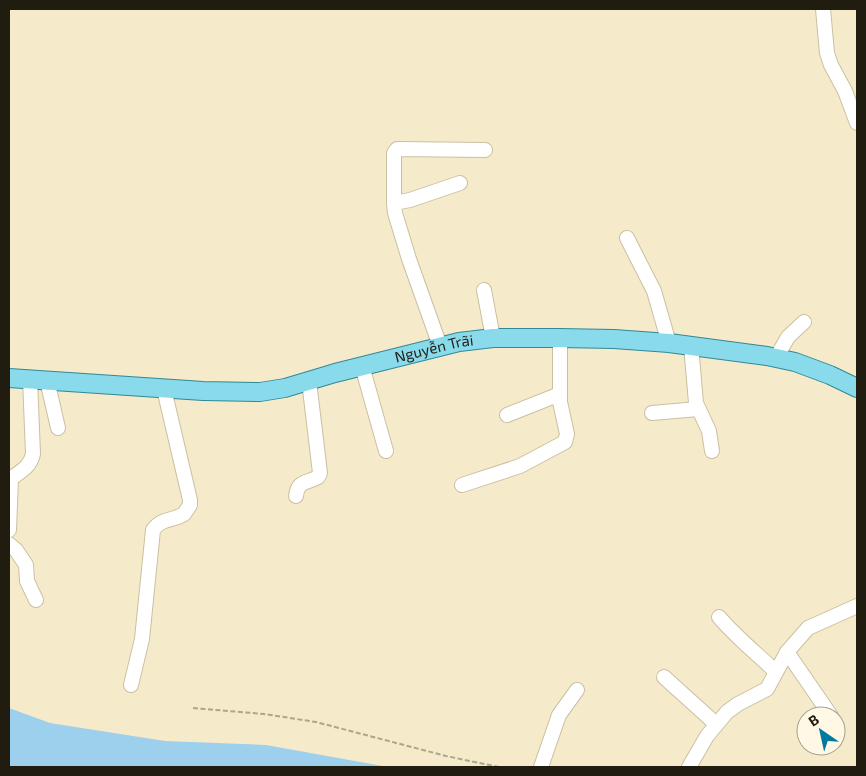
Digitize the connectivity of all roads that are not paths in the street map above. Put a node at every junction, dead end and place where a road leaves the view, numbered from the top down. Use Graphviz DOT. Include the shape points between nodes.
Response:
graph roads {
  1 [pos="823,9"];
  2 [pos="857,123"];
  3 [pos="485,150"];
  4 [pos="460,183"];
  5 [pos="394,203"];
  6 [pos="627,238"];
  7 [pos="484,290"];
  8 [pos="804,322"];
  9 [pos="493,338"];
  10 [pos="560,338"];
  11 [pos="669,343"];
  12 [pos="691,345"];
  13 [pos="440,346"];
  14 [pos="776,358"];
  15 [pos="362,366"];
  16 [pos="9,378"];
  17 [pos="38,379"];
  18 [pos="309,381"];
  19 [pos="857,388"];
  20 [pos="164,389"];
  21 [pos="560,394"];
  22 [pos="698,408"];
  23 [pos="652,413"];
  24 [pos="507,416"];
  25 [pos="58,428"];
  26 [pos="386,451"];
  27 [pos="712,451"];
  28 [pos="10,479"];
  29 [pos="462,485"];
  30 [pos="296,496"];
  31 [pos="9,530"];
  32 [pos="9,544"];
  33 [pos="36,600"];
  34 [pos="857,606"];
  35 [pos="719,617"];
  36 [pos="787,652"];
  37 [pos="775,671"];
  38 [pos="664,677"];
  39 [pos="132,685"];
  40 [pos="577,690"];
  41 [pos="824,706"];
  42 [pos="716,724"];
  43 [pos="542,767"];
  44 [pos="689,767"];
  1 -- 2 [label="street" via="829,59"];
  3 -- 5 [label="street" via="397,149 394,153"];
  4 -- 5 [label="street"];
  5 -- 13 [label="street" via="409,259"];
  6 -- 11 [label="street" via="654,291"];
  7 -- 9 [label="street"];
  8 -- 14 [label="street" via="788,338"];
  9 -- 10 [label="main road, Nguyễn Trãi"];
  9 -- 13 [label="main road, Nguyễn Trãi"];
  10 -- 11 [label="main road, Nguyễn Trãi"];
  10 -- 21 [label="street"];
  11 -- 12 [label="main road, Nguyễn Trãi"];
  12 -- 14 [label="main road, Nguyễn Trãi"];
  12 -- 22 [label="street"];
  13 -- 15 [label="main road, Nguyễn Trãi"];
  14 -- 19 [label="main road, Nguyễn Trãi" via="823,372"];
  15 -- 18 [label="main road, Nguyễn Trãi"];
  15 -- 26 [label="street"];
  16 -- 17 [label="main road, Nguyễn Trãi"];
  17 -- 20 [label="main road, Nguyễn Trãi"];
  17 -- 25 [label="street"];
  17 -- 28 [label="street" via="32,460 27,468"];
  18 -- 20 [label="main road, Nguyễn Trãi" via="248,393"];
  18 -- 30 [label="street" via="320,473 318,477 300,484"];
  20 -- 39 [label="street" via="190,505 184,514 158,523 153,530 142,639"];
  21 -- 24 [label="street"];
  21 -- 29 [label="street" via="567,434 562,444 520,466"];
  22 -- 23 [label="street"];
  22 -- 27 [label="street" via="709,431"];
  28 -- 31 [label="street"];
  32 -- 33 [label="street" via="26,565 27,581"];
  34 -- 36 [label="street" via="813,624"];
  35 -- 37 [label="street"];
  36 -- 37 [label="street"];
  36 -- 41 [label="street"];
  37 -- 42 [label="street" via="767,689 738,704"];
  38 -- 42 [label="street"];
  40 -- 43 [label="street" via="559,715"];
  42 -- 44 [label="street"];
}
